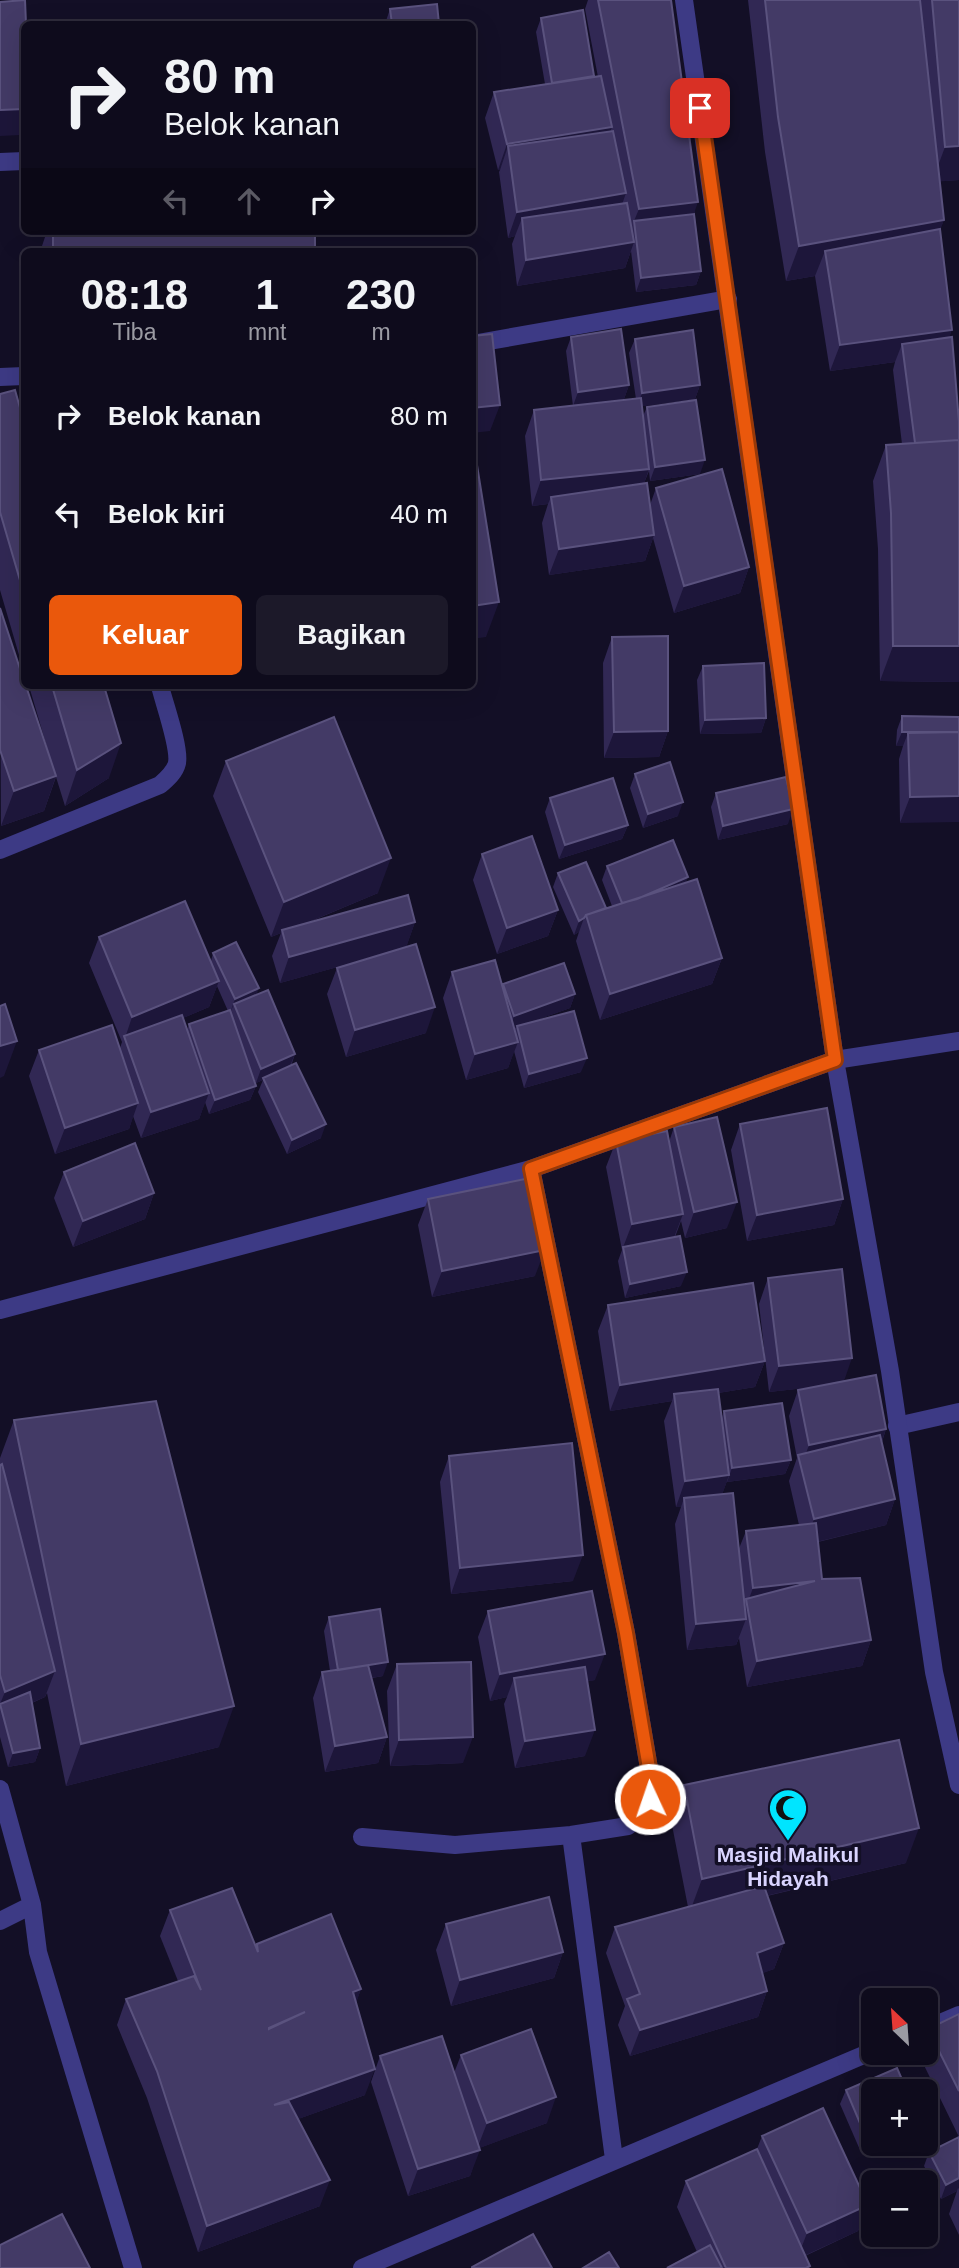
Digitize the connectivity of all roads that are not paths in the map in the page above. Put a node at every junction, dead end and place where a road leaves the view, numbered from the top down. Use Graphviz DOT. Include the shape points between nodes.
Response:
graph roads {
  1 [pos="684,0"];
  2 [pos="21,161"];
  3 [pos="0,162"];
  4 [pos="728,299"];
  5 [pos="476,343"];
  6 [pos="21,376"];
  7 [pos="0,377"];
  8 [pos="161,689"];
  9 [pos="0,850"];
  10 [pos="959,1041"];
  11 [pos="835,1060"];
  12 [pos="531,1169"];
  13 [pos="0,1310"];
  14 [pos="959,1412"];
  15 [pos="897,1426"];
  16 [pos="959,1784"];
  17 [pos="0,1789"];
  18 [pos="571,1835"];
  19 [pos="362,1837"];
  20 [pos="32,1905"];
  21 [pos="0,1922"];
  22 [pos="959,2015"];
  23 [pos="938,2024"];
  24 [pos="861,2056"];
  25 [pos="614,2159"];
  26 [pos="133,2268"];
  27 [pos="362,2268"];
  1 -- 4 [label="street"];
  2 -- 3 [label="street"];
  4 -- 5 [label="street"];
  4 -- 11 [label="street"];
  6 -- 7 [label="street"];
  8 -- 9 [label="street" via="176,746 177,763 171,775 160,785"];
  10 -- 11 [label="street"];
  11 -- 12 [label="street"];
  11 -- 15 [label="street"];
  12 -- 13 [label="street"];
  12 -- 18 [label="street" via="626,1633 650,1774 650,1799 643,1814 628,1826"];
  14 -- 15 [label="street"];
  15 -- 16 [label="street" via="934,1672"];
  17 -- 20 [label="street"];
  18 -- 19 [label="street" via="455,1845"];
  18 -- 25 [label="street"];
  20 -- 21 [label="street"];
  20 -- 26 [label="street" via="38,1952"];
  22 -- 23 [label="street"];
  24 -- 25 [label="street"];
  25 -- 27 [label="street"];
}
